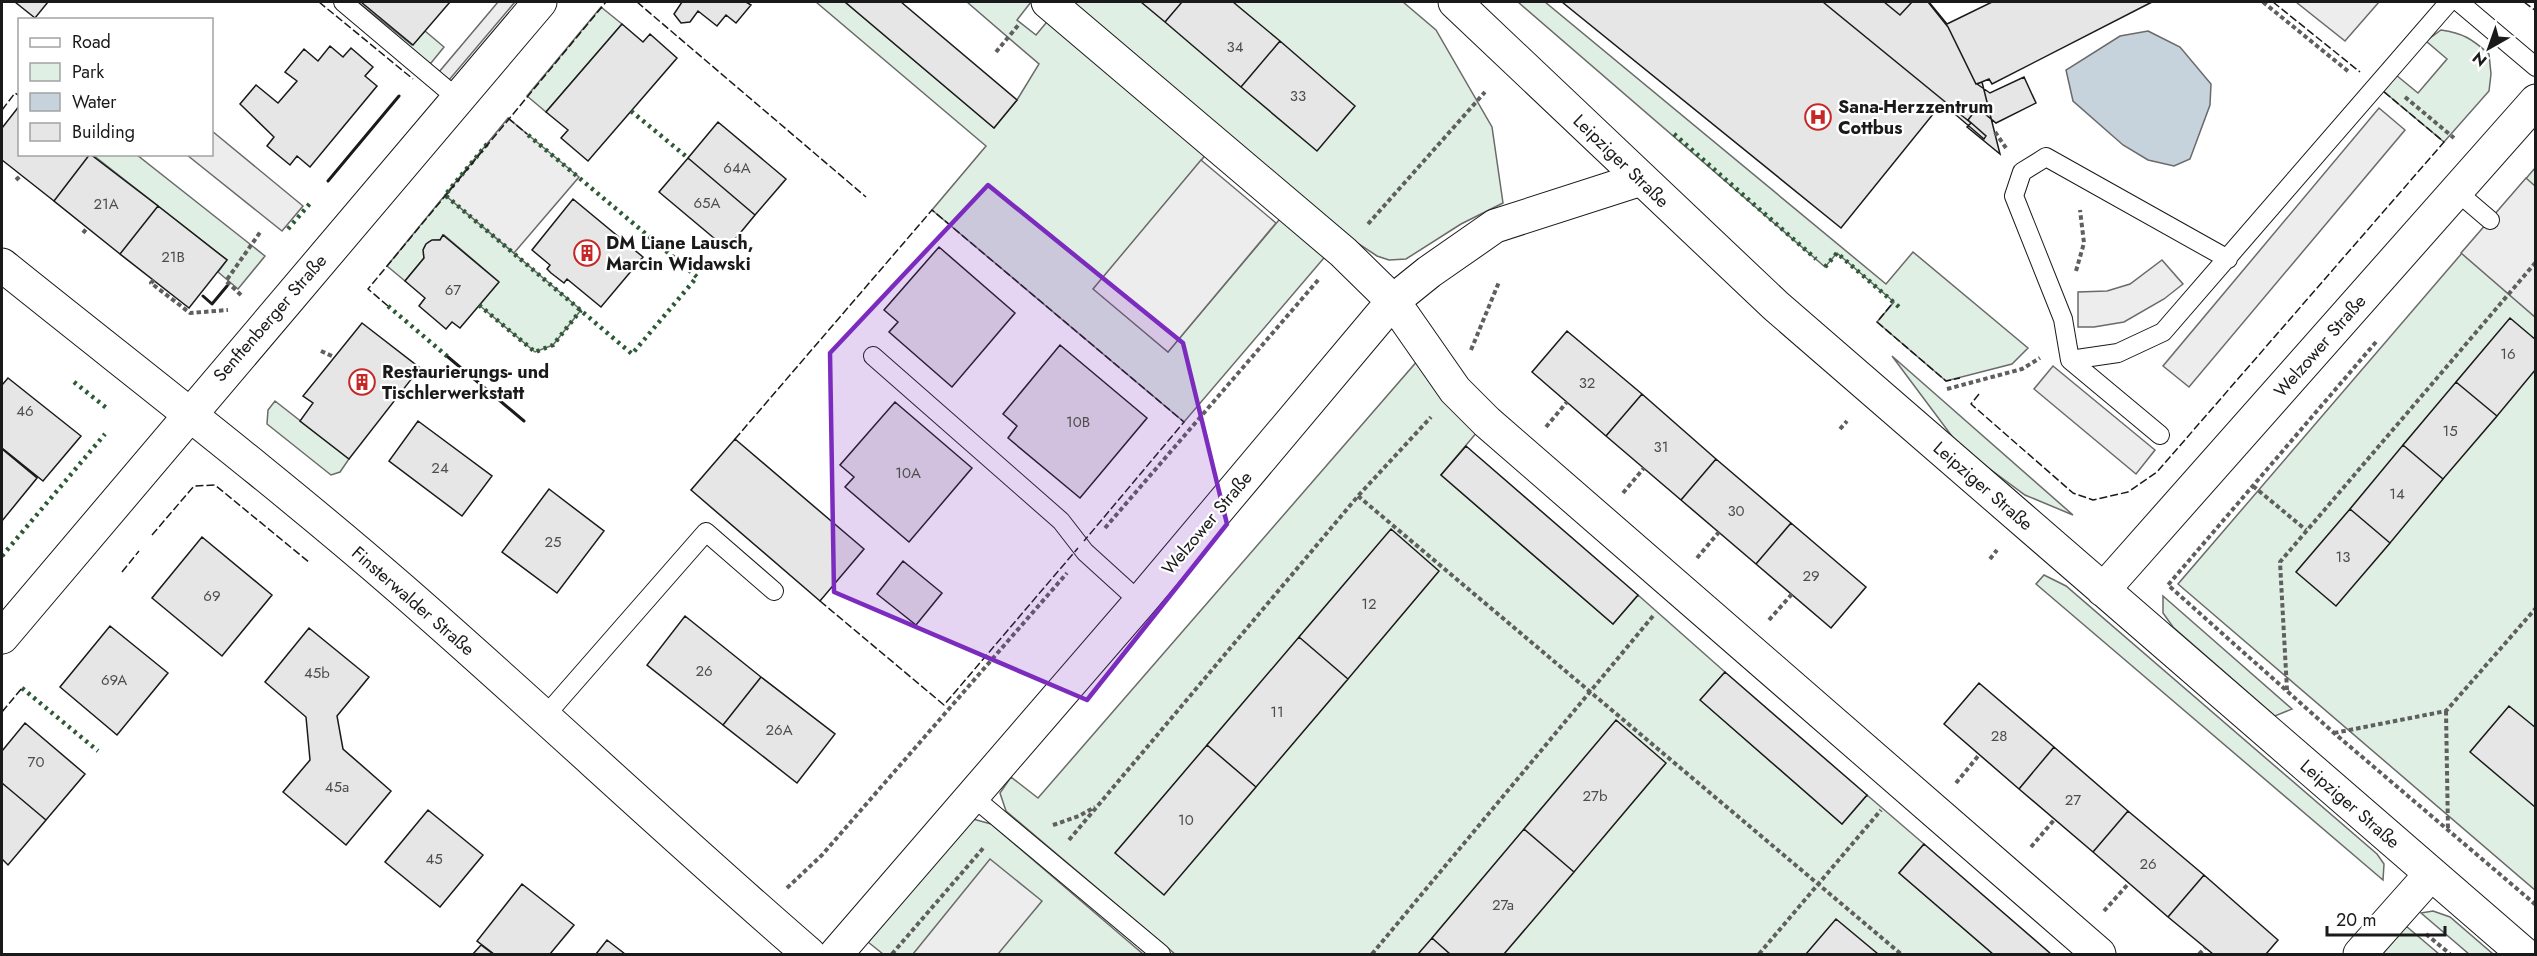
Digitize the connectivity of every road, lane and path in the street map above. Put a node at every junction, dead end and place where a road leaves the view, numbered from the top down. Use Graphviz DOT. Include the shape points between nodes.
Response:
graph roads {
  1 [pos="343,2"];
  2 [pos="540,2"];
  3 [pos="1455,2"];
  4 [pos="2263,2"];
  5 [pos="2449,2"];
  6 [pos="2459,2"];
  7 [pos="1036,10"];
  8 [pos="996,52"];
  9 [pos="2535,67"];
  10 [pos="2376,84"];
  11 [pos="1485,92"];
  12 [pos="458,99"];
  13 [pos="2535,101"];
  14 [pos="2457,141"];
  15 [pos="21,175"];
  16 [pos="1641,179"];
  17 [pos="16,180"];
  18 [pos="2456,191"];
  19 [pos="2490,220"];
  20 [pos="87,228"];
  21 [pos="2081,230"];
  22 [pos="261,231"];
  23 [pos="82,233"];
  24 [pos="2084,243"];
  25 [pos="1343,252"];
  26 [pos="2228,259"];
  27 [pos="2535,262"];
  28 [pos="2,265"];
  29 [pos="154,280"];
  30 [pos="1499,282"];
  31 [pos="241,294"];
  32 [pos="1393,301"];
  33 [pos="228,310"];
  34 [pos="2384,333"];
  35 [pos="321,351"];
  36 [pos="2046,354"];
  37 [pos="873,356"];
  38 [pos="334,357"];
  39 [pos="2070,360"];
  40 [pos="1947,389"];
  41 [pos="1455,390"];
  42 [pos="1567,402"];
  43 [pos="189,415"];
  44 [pos="1847,421"];
  45 [pos="1840,429"];
  46 [pos="1541,434"];
  47 [pos="2160,435"];
  48 [pos="1644,468"];
  49 [pos="2253,486"];
  50 [pos="1358,496"];
  51 [pos="1617,500"];
  52 [pos="2306,530"];
  53 [pos="1719,532"];
  54 [pos="1997,550"];
  55 [pos="1085,552"];
  56 [pos="1990,559"];
  57 [pos="1685,576"];
  58 [pos="2103,590"];
  59 [pos="774,591"];
  60 [pos="1792,594"];
  61 [pos="1140,602"];
  62 [pos="2535,608"];
  63 [pos="1764,626"];
  64 [pos="2,637"];
  65 [pos="1589,691"];
  66 [pos="2287,691"];
  67 [pos="2446,711"];
  68 [pos="545,716"];
  69 [pos="2334,733"];
  70 [pos="1979,755"];
  71 [pos="1903,784"];
  72 [pos="1951,789"];
  73 [pos="972,796"];
  74 [pos="1099,805"];
  75 [pos="2054,820"];
  76 [pos="1005,823"];
  77 [pos="2448,831"];
  78 [pos="2026,853"];
  79 [pos="1051,861"];
  80 [pos="2431,874"];
  81 [pos="2129,883"];
  82 [pos="1819,884"];
  83 [pos="782,894"];
  84 [pos="2535,905"];
  85 [pos="2099,917"];
  86 [pos="2205,948"];
  87 [pos="809,954"];
  88 [pos="836,954"];
  89 [pos="892,954"];
  90 [pos="1161,954"];
  91 [pos="1372,954"];
  92 [pos="1760,954"];
  93 [pos="1901,954"];
  94 [pos="2099,954"];
  95 [pos="2199,954"];
  96 [pos="2360,954"];
  97 [pos="2524,954"];
  1 -- 12 [label="lane"];
  2 -- 12 [label="street, Senftenberger Straße"];
  3 -- 16 [label="street, Leipziger Straße"];
  4 -- 10 [label="path"];
  5 -- 10 [label="lane"];
  6 -- 9 [label="lane"];
  7 -- 8 [label="path"];
  7 -- 25 [label="street"];
  10 -- 14 [label="path"];
  10 -- 26 [label="lane"];
  11 -- 25 [label="path"];
  12 -- 43 [label="street, Senftenberger Straße"];
  13 -- 18 [label="street, Welzower Straße"];
  15 -- 17 [label="path"];
  16 -- 32 [label="street, Welzower Straße" via="1495,226"];
  16 -- 58 [label="street, Leipziger Straße" via="1776,306"];
  18 -- 19 [label="lane"];
  18 -- 58 [label="street, Welzower Straße"];
  20 -- 23 [label="path"];
  21 -- 24 [label="path"];
  22 -- 31 [label="path" via="226,281"];
  25 -- 32 [label="street"];
  25 -- 55 [label="path"];
  26 -- 39 [label="lane" via="2163,332 2118,353"];
  26 -- 39 [label="lane" via="2046,157 2022,172 2014,196 2063,319"];
  27 -- 52 [label="path"];
  28 -- 43 [label="street, Finsterwalder Straße"];
  29 -- 33 [label="path" via="151,283 190,314"];
  30 -- 41 [label="path"];
  32 -- 41 [label="street"];
  32 -- 61 [label="street, Welzower Straße"];
  34 -- 49 [label="path"];
  35 -- 38 [label="path"];
  36 -- 40 [label="path" via="2022,369"];
  37 -- 55 [label="lane" via="1061,521"];
  39 -- 47 [label="lane"];
  41 -- 50 [label="path"];
  41 -- 57 [label="street" via="1487,422"];
  42 -- 46 [label="path"];
  43 -- 64 [label="street, Senftenberger Straße"];
  43 -- 68 [label="street, Finsterwalder Straße" via="390,579"];
  44 -- 45 [label="path"];
  48 -- 51 [label="path"];
  49 -- 52 [label="path"];
  49 -- 66 [label="path" via="2168,585"];
  50 -- 65 [label="path"];
  50 -- 74 [label="path"];
  52 -- 66 [label="path" via="2280,562"];
  53 -- 57 [label="path"];
  54 -- 56 [label="path"];
  55 -- 61 [label="lane"];
  55 -- 83 [label="path" via="822,855"];
  57 -- 65 [label="path"];
  57 -- 71 [label="street"];
  58 -- 80 [label="street, Leipziger Straße"];
  59 -- 68 [label="lane" via="706,532"];
  60 -- 63 [label="path"];
  61 -- 73 [label="street, Welzower Straße"];
  62 -- 67 [label="path"];
  65 -- 82 [label="path"];
  65 -- 91 [label="path"];
  66 -- 69 [label="path"];
  67 -- 69 [label="path"];
  67 -- 77 [label="path"];
  68 -- 87 [label="street, Finsterwalder Straße"];
  69 -- 77 [label="path"];
  70 -- 72 [label="path"];
  71 -- 82 [label="path"];
  71 -- 94 [label="street"];
  73 -- 76 [label="lane"];
  73 -- 88 [label="street, Welzower Straße"];
  74 -- 76 [label="path" via="1055,825 1030,829"];
  74 -- 79 [label="path"];
  75 -- 78 [label="path"];
  76 -- 79 [label="lane"];
  76 -- 89 [label="path"];
  77 -- 84 [label="path"];
  79 -- 90 [label="lane"];
  80 -- 96 [label="street"];
  80 -- 97 [label="street, Leipziger Straße"];
  81 -- 85 [label="path"];
  82 -- 92 [label="path"];
  82 -- 93 [label="path"];
  86 -- 95 [label="path"];
}
